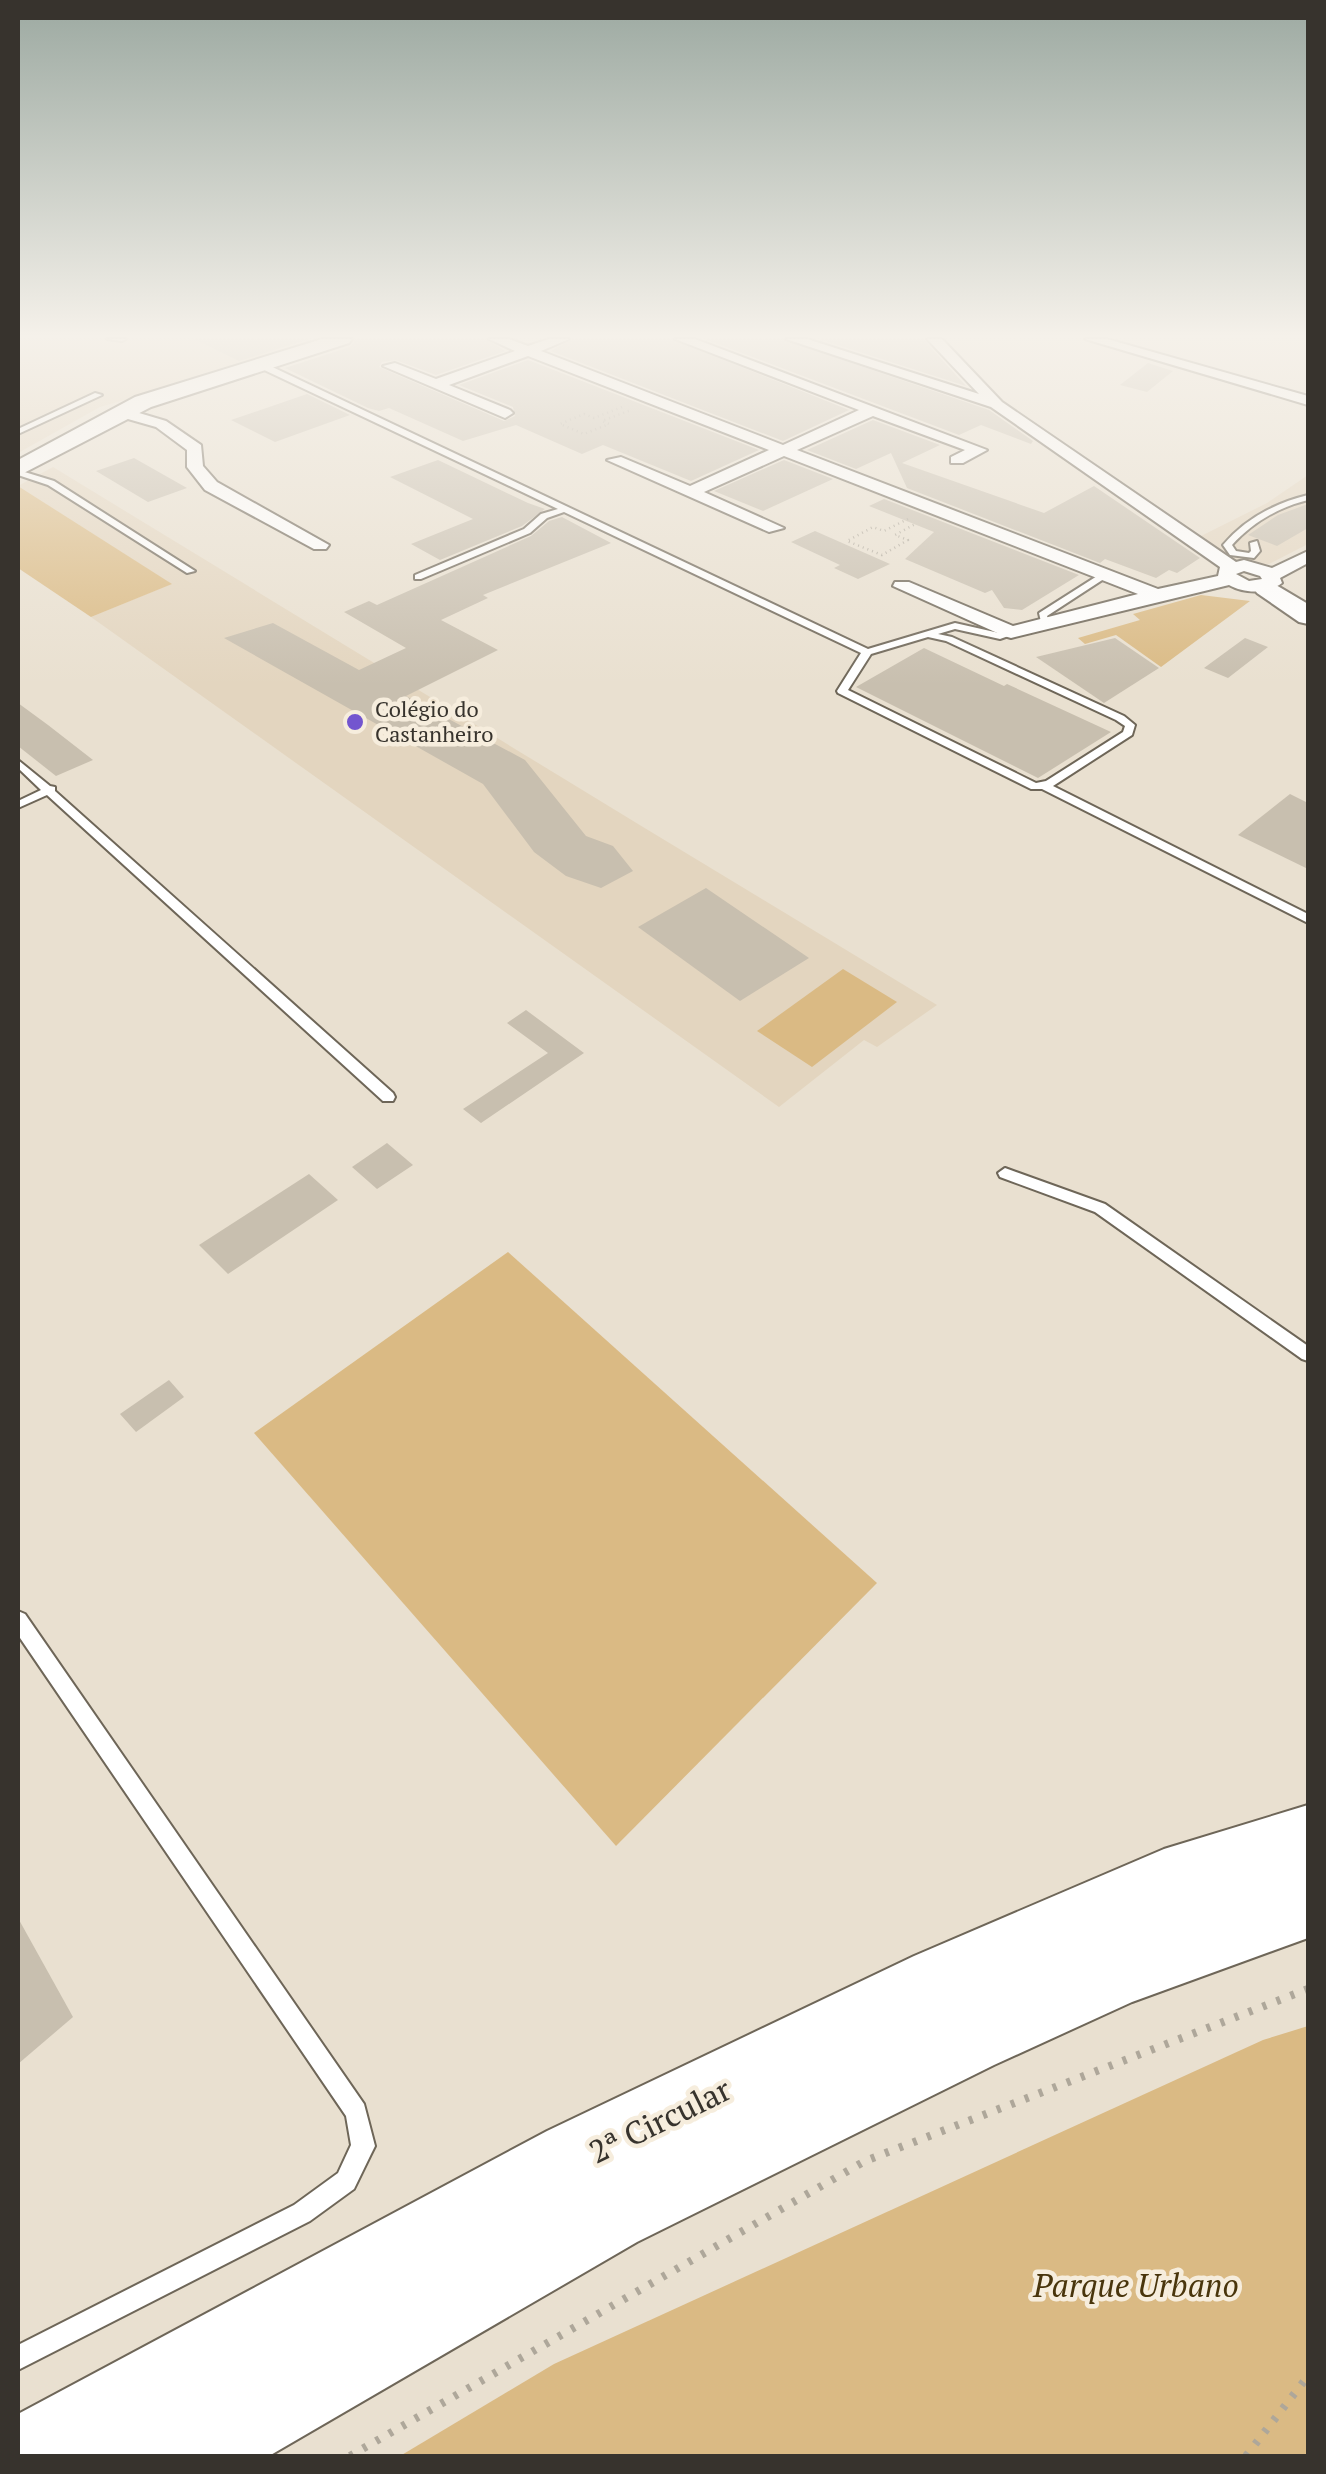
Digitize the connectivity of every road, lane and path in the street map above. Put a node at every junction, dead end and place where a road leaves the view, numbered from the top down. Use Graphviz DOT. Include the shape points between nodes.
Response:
graph roads {
  1 [pos="46,454"];
  2 [pos="195,454"];
  3 [pos="450,454"];
  4 [pos="772,454"];
  5 [pos="798,454"];
  6 [pos="969,454"];
  7 [pos="1064,454"];
  8 [pos="615,460"];
  9 [pos="957,460"];
  10 [pos="18,471"];
  11 [pos="690,492"];
  12 [pos="1308,498"];
  13 [pos="938,508"];
  14 [pos="565,509"];
  15 [pos="775,528"];
  16 [pos="1254,543"];
  17 [pos="320,545"];
  18 [pos="1308,556"];
  19 [pos="190,571"];
  20 [pos="1108,573"];
  21 [pos="1231,573"];
  22 [pos="418,577"];
  23 [pos="1269,581"];
  24 [pos="902,586"];
  25 [pos="1157,595"];
  26 [pos="1308,616"];
  27 [pos="1045,624"];
  28 [pos="1011,632"];
  29 [pos="932,636"];
  30 [pos="867,652"];
  31 [pos="18,763"];
  32 [pos="1043,785"];
  33 [pos="51,789"];
  34 [pos="18,805"];
  35 [pos="1308,920"];
  36 [pos="388,1097"];
  37 [pos="1005,1173"];
  38 [pos="1308,1354"];
  39 [pos="18,1620"];
  40 [pos="1308,1842"];
  41 [pos="1308,1900"];
  42 [pos="1308,1989"];
  43 [pos="18,2358"];
  44 [pos="1308,2376"];
  45 [pos="36,2456"];
  46 [pos="179,2456"];
  47 [pos="350,2456"];
  48 [pos="1246,2456"];
  1 -- 10 [label="main road"];
  2 -- 17 [label="street" via="195,467 210,486"];
  3 -- 14 [label="lane"];
  4 -- 11 [label="street"];
  5 -- 13 [label="street"];
  6 -- 9 [label="street"];
  7 -- 21 [label="street"];
  8 -- 11 [label="street"];
  10 -- 19 [label="lane" via="51,483"];
  11 -- 15 [label="street"];
  12 -- 16 [label="lane" via="1240,531 1227,546 1251,556"];
  13 -- 13 [label="path" via="884,531 873,527 847,540 882,555 908,540 895,535"];
  13 -- 20 [label="street"];
  14 -- 22 [label="lane"];
  14 -- 30 [label="lane"];
  18 -- 23 [label="street"];
  20 -- 25 [label="street"];
  20 -- 27 [label="lane" via="1042,615"];
  21 -- 23 [label="street" via="1246,586"];
  21 -- 25 [label="street"];
  23 -- 26 [label="main road"];
  24 -- 28 [label="street"];
  25 -- 27 [label="street"];
  27 -- 28 [label="street"];
  28 -- 29 [label="lane" via="1000,636 955,626"];
  29 -- 30 [label="lane"];
  29 -- 32 [label="lane" via="1130,725 1128,733"];
  30 -- 32 [label="lane" via="842,691 1018,782"];
  31 -- 33 [label="lane"];
  32 -- 35 [label="lane"];
  33 -- 34 [label="lane"];
  33 -- 36 [label="lane"];
  37 -- 38 [label="lane" via="1100,1208"];
  39 -- 43 [label="lane" via="356,2112 363,2146 346,2181 302,2213"];
  40 -- 45 [label="highway, 2ª Circular" via="1164,1887 907,2000 577,2162"];
  41 -- 46 [label="highway, 2ª Circular" via="1120,1967 606,2210"];
  42 -- 47 [label="path" via="865,2161"];
  44 -- 48 [label="path"];
}
